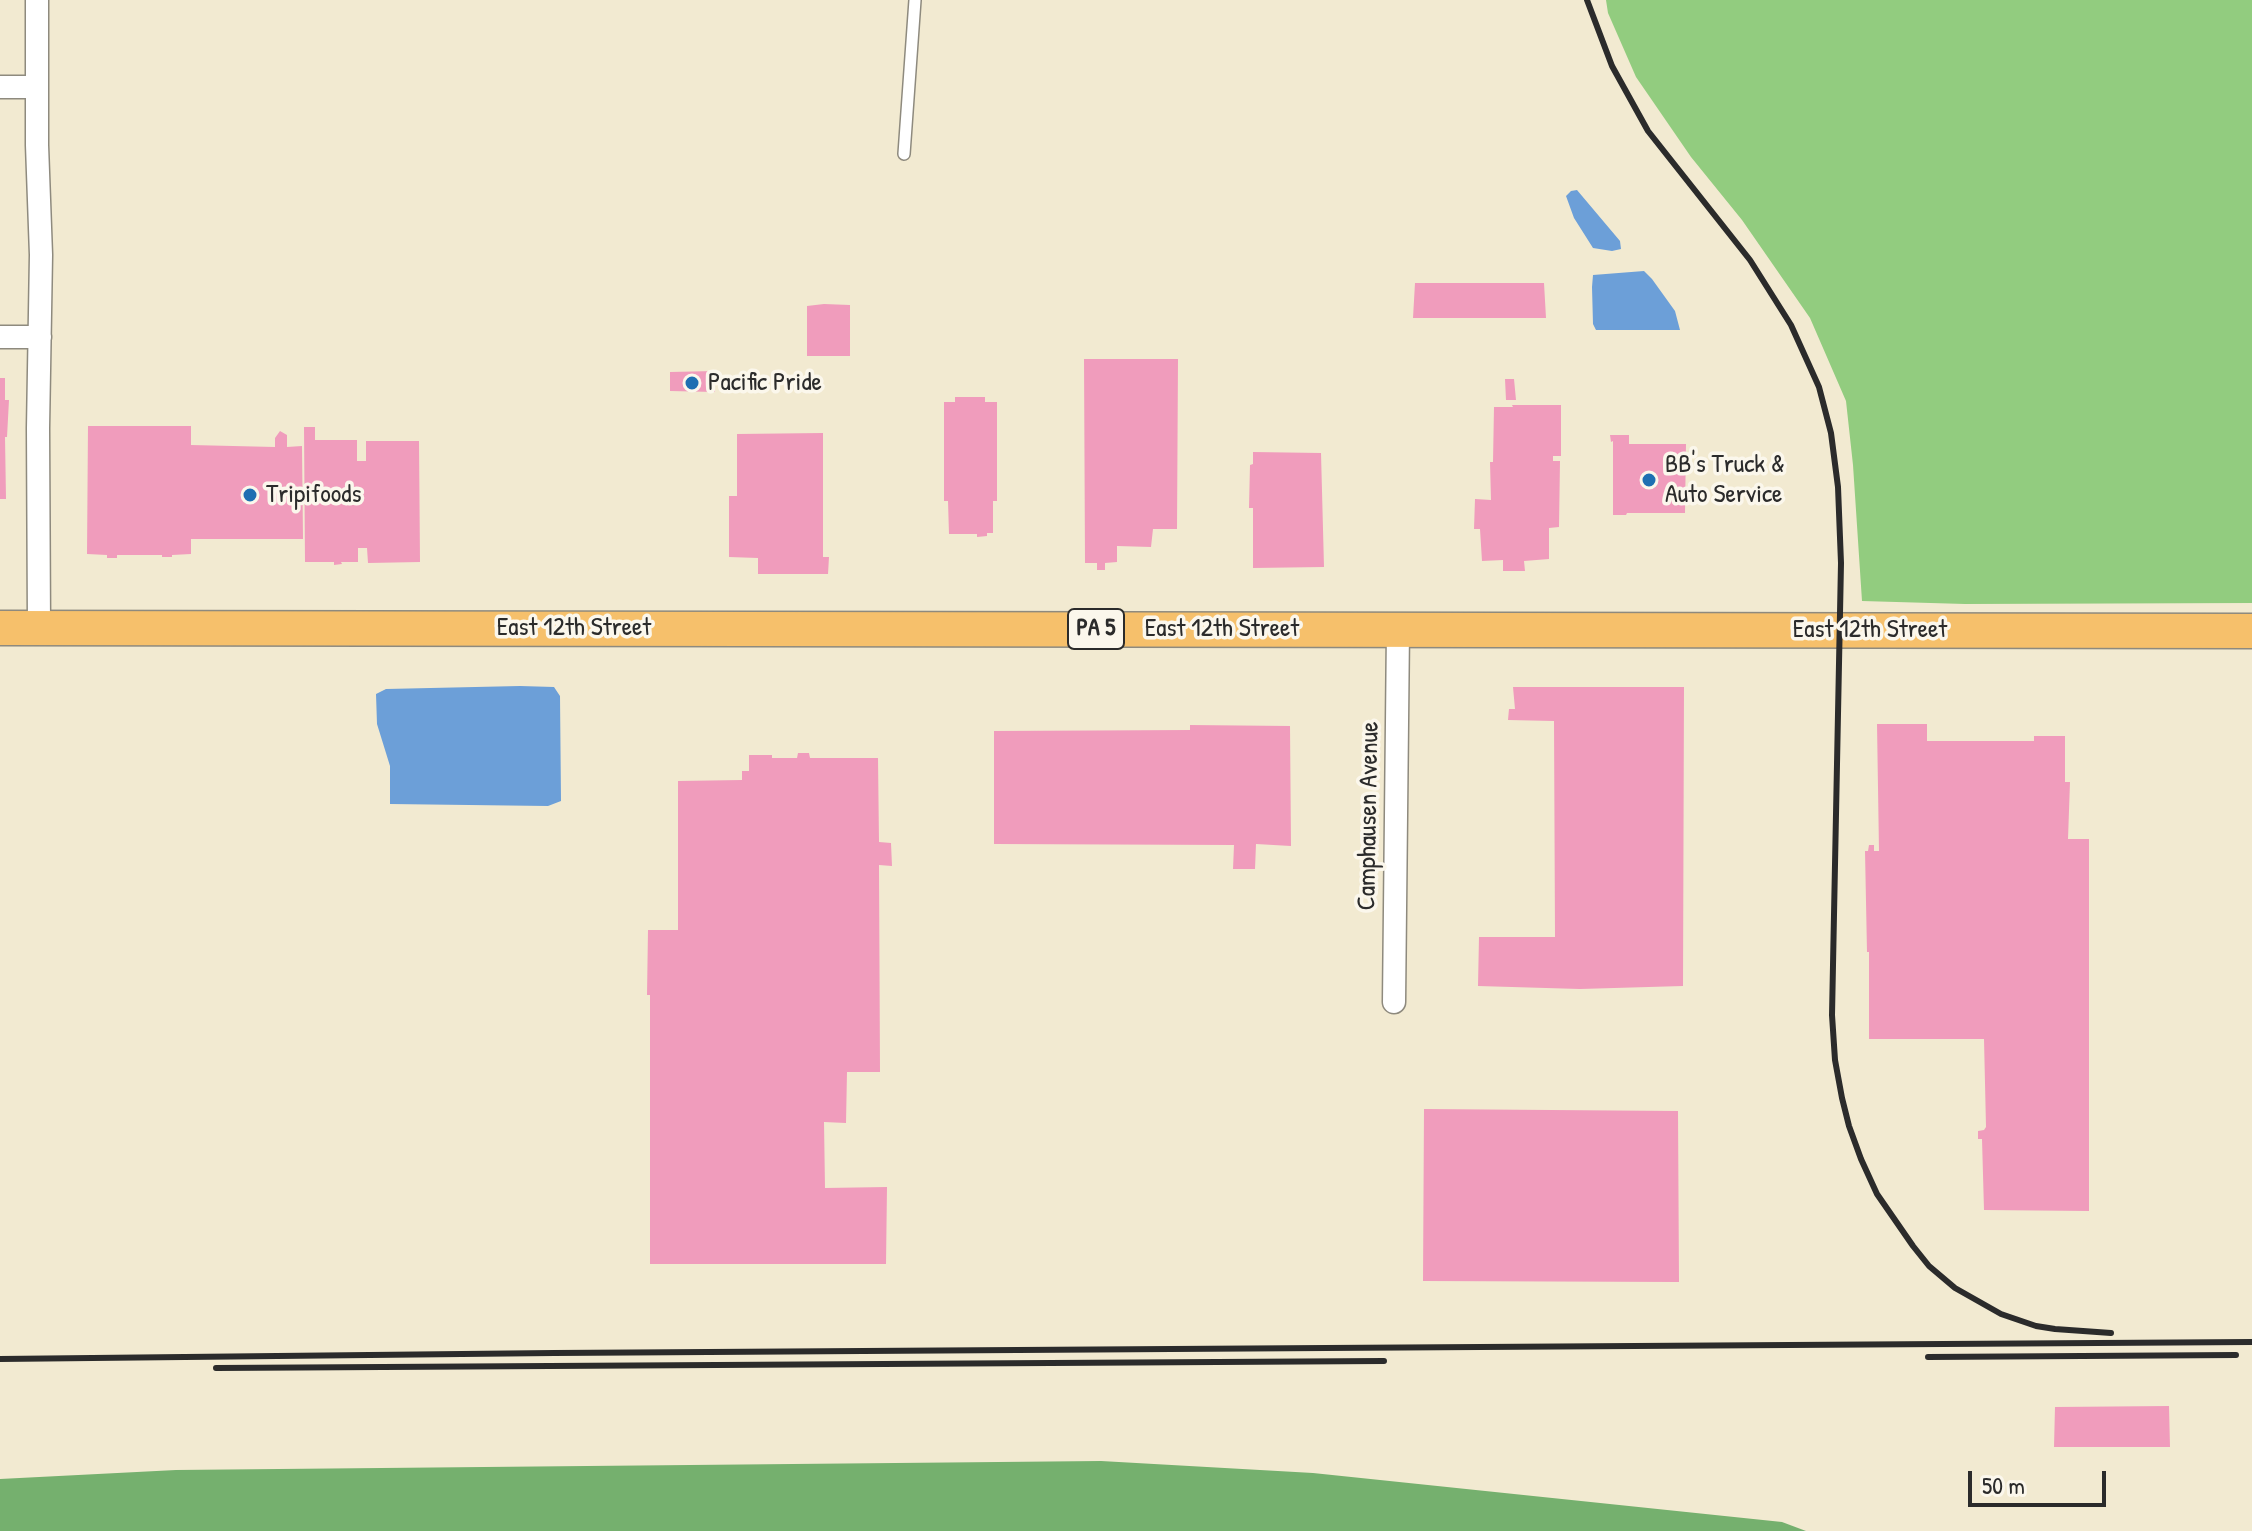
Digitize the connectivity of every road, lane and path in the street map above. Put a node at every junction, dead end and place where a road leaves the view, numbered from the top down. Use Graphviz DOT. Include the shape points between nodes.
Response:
graph roads {
  1 [pos="37,0"];
  2 [pos="915,0"];
  3 [pos="0,87"];
  4 [pos="37,87"];
  5 [pos="904,154"];
  6 [pos="0,337"];
  7 [pos="40,337"];
  8 [pos="39,627"];
  9 [pos="0,628"];
  10 [pos="1398,629"];
  11 [pos="2252,631"];
  12 [pos="1394,1002"];
  1 -- 4 [label="street"];
  2 -- 5 [label="lane"];
  3 -- 4 [label="street"];
  4 -- 7 [label="street"];
  6 -- 7 [label="street"];
  7 -- 8 [label="street"];
  8 -- 9 [label="main road, East 12th Street / PA 5"];
  8 -- 10 [label="main road, East 12th Street / PA 5"];
  10 -- 11 [label="main road, East 12th Street / PA 5"];
  10 -- 12 [label="street, Camphausen Avenue"];
}
